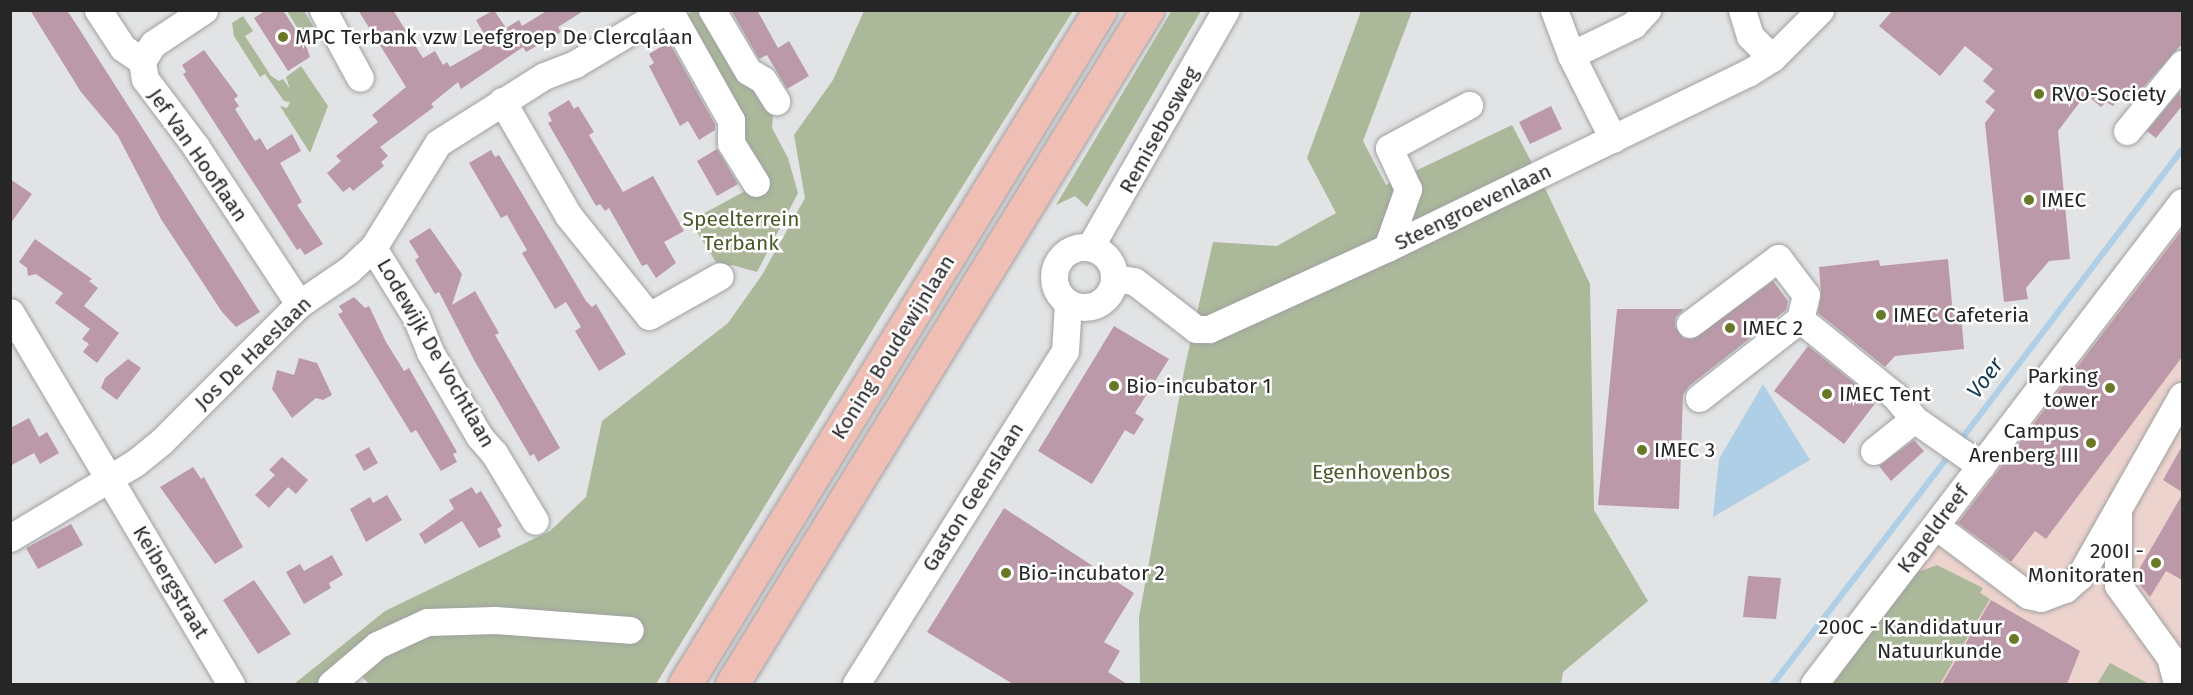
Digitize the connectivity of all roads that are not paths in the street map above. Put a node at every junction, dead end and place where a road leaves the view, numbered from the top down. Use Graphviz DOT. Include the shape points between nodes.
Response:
graph roads {
  1 [pos="98,10"];
  2 [pos="204,10"];
  3 [pos="323,10"];
  4 [pos="667,10"];
  5 [pos="712,10"];
  6 [pos="1100,10"];
  7 [pos="1147,10"];
  8 [pos="1226,10"];
  9 [pos="1554,10"];
  10 [pos="1647,10"];
  11 [pos="1742,10"];
  12 [pos="1820,10"];
  13 [pos="1571,55"];
  14 [pos="1772,58"];
  15 [pos="142,61"];
  16 [pos="2182,64"];
  17 [pos="360,78"];
  18 [pos="501,101"];
  19 [pos="776,101"];
  20 [pos="1469,105"];
  21 [pos="2127,131"];
  22 [pos="1613,138"];
  23 [pos="756,183"];
  24 [pos="2182,202"];
  25 [pos="373,248"];
  26 [pos="1090,248"];
  27 [pos="1387,248"];
  28 [pos="720,276"];
  29 [pos="1114,278"];
  30 [pos="299,304"];
  31 [pos="1078,305"];
  32 [pos="10,312"];
  33 [pos="1800,319"];
  34 [pos="1690,324"];
  35 [pos="2182,396"];
  36 [pos="1699,398"];
  37 [pos="1914,419"];
  38 [pos="1874,451"];
  39 [pos="1964,453"];
  40 [pos="112,479"];
  41 [pos="2118,510"];
  42 [pos="535,521"];
  43 [pos="1936,526"];
  44 [pos="10,538"];
  45 [pos="2115,573"];
  46 [pos="2080,576"];
  47 [pos="630,630"];
  48 [pos="2176,661"];
  49 [pos="733,683"];
  50 [pos="231,684"];
  51 [pos="331,684"];
  52 [pos="685,684"];
  53 [pos="856,684"];
  54 [pos="874,684"];
  55 [pos="1814,684"];
  56 [pos="2177,684"];
  1 -- 15 [label="street, Jef Van Hooflaan" via="123,48"];
  2 -- 15 [label="street" via="153,44"];
  3 -- 17 [label="street"];
  4 -- 18 [label="street, Jos De Haeslaan"];
  4 -- 23 [label="street, Jos De Haeslaan" via="731,120 731,143"];
  5 -- 19 [label="street" via="748,71 763,80"];
  6 -- 52 [label="highway, Koning Boudewijnlaan"];
  7 -- 49 [label="highway, Koning Boudewijnlaan"];
  8 -- 26 [label="street, Remisebosweg"];
  9 -- 13 [label="street"];
  10 -- 13 [label="street" via="1633,25"];
  11 -- 14 [label="street" via="1750,36"];
  12 -- 14 [label="street, Steengroevenlaan"];
  13 -- 22 [label="street"];
  14 -- 22 [label="street, Steengroevenlaan"];
  15 -- 30 [label="street, Jef Van Hooflaan" via="145,79 196,147"];
  16 -- 21 [label="street"];
  18 -- 25 [label="street, Jos De Haeslaan" via="438,143"];
  18 -- 28 [label="street" via="568,214 653,323"];
  20 -- 27 [label="street" via="1389,148 1408,189"];
  22 -- 27 [label="street, Steengroevenlaan"];
  24 -- 39 [label="street, Kapeldreef"];
  25 -- 30 [label="street, Jos De Haeslaan" via="350,270"];
  25 -- 42 [label="street, Lodewijk De Vochtlaan" via="479,436"];
  26 -- 29 [label="street" via="1110,261"];
  26 -- 31 [label="street, Gaston Geenslaan" via="1068,252 1056,267 1056,287"];
  27 -- 29 [label="street, Steengroevenlaan" via="1209,328 1196,329 1134,281"];
  29 -- 31 [label="street" via="1108,296"];
  30 -- 40 [label="street, Jos De Haeslaan" via="161,442"];
  31 -- 53 [label="street, Gaston Geenslaan" via="1065,351"];
  31 -- 54 [label="street, Gaston Geenslaan" via="1079,346"];
  32 -- 40 [label="street, Keibergstraat"];
  33 -- 34 [label="street" via="1806,295 1778,258"];
  33 -- 36 [label="street"];
  33 -- 37 [label="street" via="1895,396"];
  35 -- 41 [label="street"];
  37 -- 38 [label="street"];
  37 -- 39 [label="street"];
  39 -- 43 [label="street, Kapeldreef"];
  40 -- 44 [label="street"];
  40 -- 50 [label="street, Keibergstraat"];
  41 -- 45 [label="street"];
  41 -- 46 [label="street"];
  43 -- 46 [label="street" via="2028,595 2052,596"];
  43 -- 55 [label="street, Kapeldreef"];
  45 -- 46 [label="street" via="2108,568 2095,568"];
  45 -- 48 [label="street" via="2125,598"];
  47 -- 51 [label="street" via="495,620 427,622 377,645"];
  48 -- 56 [label="street"];
}
